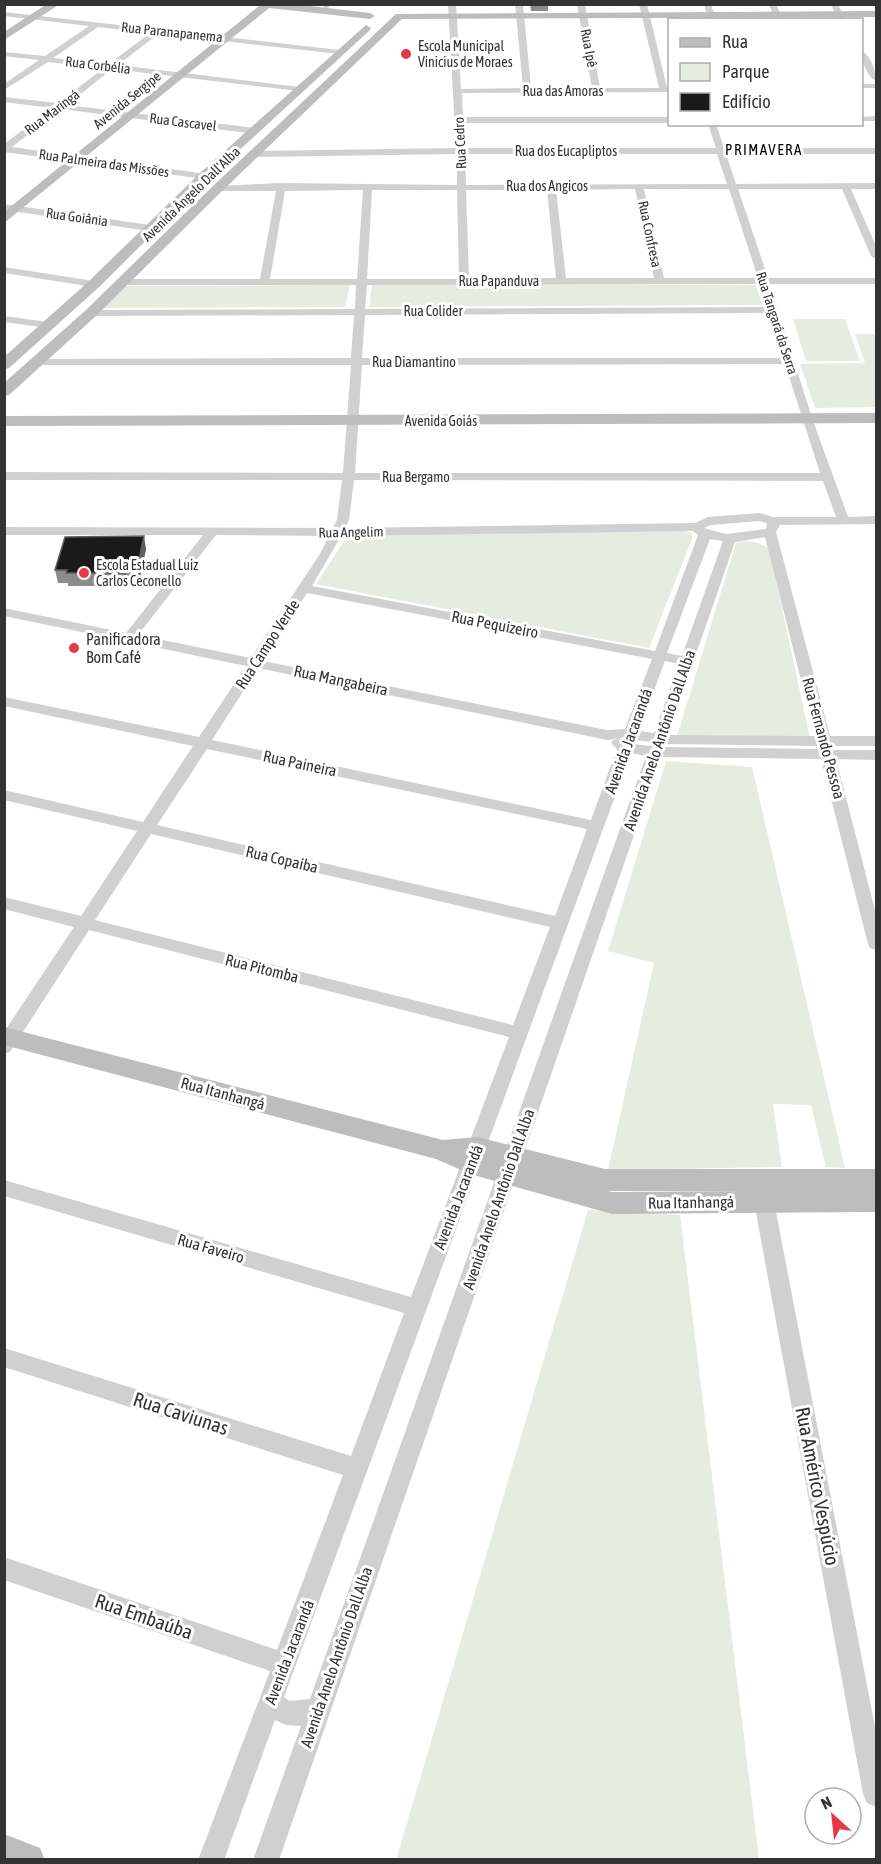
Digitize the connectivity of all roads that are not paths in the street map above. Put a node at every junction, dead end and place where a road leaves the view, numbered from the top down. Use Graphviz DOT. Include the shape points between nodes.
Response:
graph roads {
  1 [pos="55,4"];
  2 [pos="262,4"];
  3 [pos="308,4"];
  4 [pos="409,4"];
  5 [pos="268,5"];
  6 [pos="328,6"];
  7 [pos="452,10"];
  8 [pos="519,10"];
  9 [pos="582,10"];
  10 [pos="644,10"];
  11 [pos="710,13"];
  12 [pos="776,13"];
  13 [pos="839,13"];
  14 [pos="4,14"];
  15 [pos="374,14"];
  16 [pos="397,14"];
  17 [pos="876,14"];
  18 [pos="36,17"];
  19 [pos="97,24"];
  20 [pos="157,31"];
  21 [pos="4,38"];
  22 [pos="224,38"];
  23 [pos="339,52"];
  24 [pos="4,54"];
  25 [pos="863,56"];
  26 [pos="46,59"];
  27 [pos="112,67"];
  28 [pos="182,75"];
  29 [pos="876,79"];
  30 [pos="4,88"];
  31 [pos="299,89"];
  32 [pos="667,90"];
  33 [pos="456,91"];
  34 [pos="527,91"];
  35 [pos="597,91"];
  36 [pos="4,99"];
  37 [pos="60,106"];
  38 [pos="132,115"];
  39 [pos="267,119"];
  40 [pos="459,120"];
  41 [pos="668,120"];
  42 [pos="287,123"];
  43 [pos="713,126"];
  44 [pos="255,131"];
  45 [pos="4,149"];
  46 [pos="233,150"];
  47 [pos="461,151"];
  48 [pos="720,151"];
  49 [pos="876,151"];
  50 [pos="255,154"];
  51 [pos="78,160"];
  52 [pos="204,176"];
  53 [pos="281,186"];
  54 [pos="368,186"];
  55 [pos="462,186"];
  56 [pos="551,186"];
  57 [pos="639,186"];
  58 [pos="731,186"];
  59 [pos="845,186"];
  60 [pos="876,186"];
  61 [pos="218,188"];
  62 [pos="4,207"];
  63 [pos="18,209"];
  64 [pos="4,219"];
  65 [pos="150,228"];
  66 [pos="876,256"];
  67 [pos="4,270"];
  68 [pos="764,280"];
  69 [pos="362,281"];
  70 [pos="464,281"];
  71 [pos="561,281"];
  72 [pos="660,281"];
  73 [pos="876,281"];
  74 [pos="122,282"];
  75 [pos="264,283"];
  76 [pos="94,284"];
  77 [pos="73,303"];
  78 [pos="774,310"];
  79 [pos="358,311"];
  80 [pos="91,313"];
  81 [pos="4,319"];
  82 [pos="48,325"];
  83 [pos="790,361"];
  84 [pos="37,362"];
  85 [pos="355,362"];
  86 [pos="4,365"];
  87 [pos="4,392"];
  88 [pos="876,413"];
  89 [pos="4,415"];
  90 [pos="805,415"];
  91 [pos="352,418"];
  92 [pos="876,418"];
  93 [pos="4,421"];
  94 [pos="4,476"];
  95 [pos="349,476"];
  96 [pos="828,477"];
  97 [pos="843,520"];
  98 [pos="876,520"];
  99 [pos="771,526"];
  100 [pos="701,530"];
  101 [pos="4,531"];
  102 [pos="212,532"];
  103 [pos="338,532"];
  104 [pos="730,538"];
  105 [pos="304,588"];
  106 [pos="4,612"];
  107 [pos="130,637"];
  108 [pos="660,655"];
  109 [pos="686,661"];
  110 [pos="255,663"];
  111 [pos="4,701"];
  112 [pos="876,741"];
  113 [pos="629,742"];
  114 [pos="203,743"];
  115 [pos="657,746"];
  116 [pos="827,748"];
  117 [pos="876,755"];
  118 [pos="4,795"];
  119 [pos="597,826"];
  120 [pos="147,828"];
  121 [pos="4,903"];
  122 [pos="85,923"];
  123 [pos="560,923"];
  124 [pos="876,944"];
  125 [pos="519,1033"];
  126 [pos="7,1040"];
  127 [pos="473,1155"];
  128 [pos="510,1166"];
  129 [pos="876,1180"];
  130 [pos="4,1188"];
  131 [pos="761,1189"];
  132 [pos="876,1201"];
  133 [pos="417,1308"];
  134 [pos="4,1357"];
  135 [pos="357,1469"];
  136 [pos="4,1568"];
  137 [pos="284,1664"];
  138 [pos="271,1701"];
  139 [pos="318,1708"];
  140 [pos="876,1794"];
  141 [pos="4,1851"];
  142 [pos="28,1860"];
  143 [pos="211,1860"];
  144 [pos="266,1860"];
  1 -- 18 [label="street"];
  2 -- 5 [label="street"];
  3 -- 6 [label="street"];
  4 -- 16 [label="street, Avenida Ângelo Dall'Alba"];
  5 -- 15 [label="street"];
  5 -- 22 [label="street, Avenida Sergipe"];
  6 -- 15 [label="street"];
  7 -- 8 [label="street"];
  7 -- 16 [label="street"];
  7 -- 33 [label="street, Rua Cedro"];
  8 -- 9 [label="street"];
  8 -- 34 [label="street"];
  9 -- 10 [label="street"];
  9 -- 35 [label="street, Rua Ipê"];
  10 -- 11 [label="street"];
  10 -- 32 [label="street"];
  11 -- 12 [label="street"];
  12 -- 13 [label="street"];
  13 -- 17 [label="street"];
  14 -- 18 [label="street, Rua Paranapanema"];
  15 -- 16 [label="street"];
  15 -- 23 [label="street, Avenida Ângelo Dall'Alba"];
  16 -- 42 [label="street, Avenida Ângelo Dall'Alba"];
  18 -- 19 [label="street, Rua Paranapanema"];
  18 -- 21 [label="street"];
  19 -- 20 [label="street, Rua Paranapanema"];
  19 -- 26 [label="street"];
  20 -- 22 [label="street, Rua Paranapanema"];
  20 -- 27 [label="street, Rua Maringá"];
  22 -- 23 [label="street, Rua Paranapanema"];
  22 -- 28 [label="street, Avenida Sergipe"];
  23 -- 31 [label="street, Avenida Ângelo Dall'Alba"];
  24 -- 26 [label="street, Rua Corbélia"];
  25 -- 29 [label="street"];
  26 -- 27 [label="street, Rua Corbélia"];
  26 -- 30 [label="street"];
  27 -- 28 [label="street, Rua Corbélia"];
  27 -- 37 [label="street, Rua Maringá"];
  28 -- 31 [label="street, Rua Corbélia"];
  28 -- 38 [label="street, Avenida Sergipe"];
  31 -- 39 [label="street, Avenida Ângelo Dall'Alba"];
  32 -- 35 [label="street, Rua das Amoras"];
  33 -- 34 [label="street, Rua das Amoras"];
  33 -- 40 [label="street, Rua Cedro"];
  34 -- 35 [label="street, Rua das Amoras"];
  36 -- 37 [label="street, Rua Cascavel"];
  37 -- 38 [label="street, Rua Cascavel"];
  37 -- 45 [label="street, Rua Maringá"];
  38 -- 44 [label="street, Rua Cascavel"];
  38 -- 51 [label="street, Avenida Sergipe"];
  39 -- 42 [label="street"];
  39 -- 44 [label="street, Avenida Ângelo Dall'Alba"];
  40 -- 41 [label="street"];
  40 -- 47 [label="street, Rua Cedro"];
  42 -- 50 [label="street, Avenida Ângelo Dall'Alba"];
  43 -- 48 [label="street, Rua Tangará da Serra"];
  44 -- 46 [label="street, Avenida Ângelo Dall'Alba"];
  45 -- 51 [label="street, Rua Palmeira das Missões"];
  46 -- 50 [label="street"];
  46 -- 52 [label="street, Avenida Ângelo Dall'Alba"];
  47 -- 48 [label="street, Rua dos Eucapliptos"];
  47 -- 50 [label="street, Rua dos Eucapliptos"];
  47 -- 55 [label="street, Rua Cedro"];
  48 -- 49 [label="street, Rua dos Eucapliptos"];
  48 -- 58 [label="street, Rua Tangará da Serra"];
  50 -- 61 [label="street, Avenida Ângelo Dall'Alba"];
  51 -- 52 [label="street, Rua Palmeira das Missões"];
  51 -- 63 [label="street, Avenida Sergipe"];
  52 -- 65 [label="street, Avenida Ângelo Dall'Alba"];
  53 -- 54 [label="street, Rua dos Angicos"];
  53 -- 61 [label="street, Rua dos Angicos"];
  53 -- 75 [label="street"];
  54 -- 55 [label="street, Rua dos Angicos"];
  54 -- 69 [label="street, Rua Campo Verde"];
  55 -- 56 [label="street, Rua dos Angicos"];
  55 -- 70 [label="street, Rua Cedro"];
  56 -- 57 [label="street, Rua dos Angicos"];
  56 -- 71 [label="street"];
  57 -- 58 [label="street, Rua dos Angicos"];
  57 -- 72 [label="street, Rua Confresa"];
  58 -- 59 [label="street, Rua dos Angicos"];
  58 -- 68 [label="street, Rua Tangará da Serra"];
  59 -- 60 [label="street, Rua dos Angicos"];
  59 -- 66 [label="street"];
  61 -- 74 [label="street, Avenida Ângelo Dall'Alba"];
  62 -- 63 [label="street, Rua Goiânia"];
  63 -- 64 [label="street, Avenida Sergipe"];
  63 -- 65 [label="street, Rua Goiânia"];
  65 -- 76 [label="street, Avenida Ângelo Dall'Alba"];
  67 -- 76 [label="street"];
  68 -- 72 [label="street, Rua Papanduva"];
  68 -- 73 [label="street, Rua Papanduva"];
  68 -- 78 [label="street, Rua Tangará da Serra"];
  69 -- 70 [label="street, Rua Papanduva"];
  69 -- 75 [label="street, Rua Papanduva"];
  69 -- 79 [label="street, Rua Campo Verde"];
  70 -- 71 [label="street, Rua Papanduva"];
  71 -- 72 [label="street, Rua Papanduva"];
  74 -- 75 [label="street, Rua Papanduva"];
  74 -- 80 [label="street, Avenida Ângelo Dall'Alba"];
  76 -- 77 [label="street, Avenida Ângelo Dall'Alba"];
  77 -- 80 [label="street" via="79,312"];
  77 -- 82 [label="street, Avenida Ângelo Dall'Alba"];
  78 -- 79 [label="street, Rua Colider"];
  78 -- 83 [label="street, Rua Tangará da Serra"];
  79 -- 80 [label="street, Rua Colider"];
  79 -- 85 [label="street, Rua Campo Verde"];
  80 -- 84 [label="street, Avenida Ângelo Dall'Alba"];
  81 -- 82 [label="street"];
  82 -- 86 [label="street, Avenida Ângelo Dall'Alba"];
  83 -- 85 [label="street, Rua Diamantino"];
  83 -- 90 [label="street, Rua Tangará da Serra"];
  84 -- 85 [label="street, Rua Diamantino"];
  84 -- 87 [label="street, Avenida Ângelo Dall'Alba"];
  85 -- 91 [label="street, Rua Campo Verde"];
  88 -- 90 [label="street, Avenida Goiás"];
  89 -- 91 [label="street, Avenida Goiás"];
  90 -- 91 [label="street, Avenida Goiás"];
  90 -- 92 [label="street, Avenida Goiás"];
  90 -- 96 [label="street, Rua Tangará da Serra"];
  91 -- 93 [label="street, Avenida Goiás"];
  91 -- 95 [label="street, Rua Campo Verde"];
  94 -- 95 [label="street, Rua Bergamo"];
  95 -- 96 [label="street, Rua Bergamo"];
  95 -- 103 [label="street, Rua Campo Verde"];
  96 -- 97 [label="street, Rua Tangará da Serra"];
  97 -- 98 [label="street"];
  97 -- 99 [label="street"];
  99 -- 100 [label="street" via="760,517 722,519 708,521"];
  99 -- 104 [label="street" via="749,537"];
  99 -- 116 [label="street, Rua Fernando Pessoa"];
  100 -- 103 [label="street, Rua Angelim"];
  100 -- 104 [label="street"];
  100 -- 108 [label="street, Avenida Jacarandá"];
  101 -- 102 [label="street, Rua Angelim"];
  102 -- 103 [label="street, Rua Angelim"];
  102 -- 107 [label="street"];
  103 -- 105 [label="street, Rua Campo Verde"];
  104 -- 109 [label="street, Avenida Anelo Antônio Dall Alba"];
  105 -- 108 [label="street, Rua Pequizeiro"];
  105 -- 110 [label="street, Rua Campo Verde"];
  106 -- 107 [label="street, Rua Mangabeira"];
  107 -- 110 [label="street, Rua Mangabeira"];
  108 -- 109 [label="street, Rua Pequizeiro"];
  108 -- 113 [label="street, Avenida Jacarandá"];
  109 -- 115 [label="street, Avenida Anelo Antônio Dall Alba"];
  110 -- 113 [label="street, Rua Mangabeira"];
  110 -- 114 [label="street, Rua Campo Verde"];
  111 -- 114 [label="street, Rua Paineira"];
  112 -- 116 [label="street"];
  113 -- 115 [label="street"];
  113 -- 119 [label="street, Avenida Jacarandá"];
  114 -- 119 [label="street, Rua Paineira"];
  114 -- 120 [label="street, Rua Campo Verde"];
  115 -- 116 [label="street"];
  115 -- 128 [label="street, Avenida Anelo Antônio Dall Alba"];
  116 -- 117 [label="street"];
  116 -- 124 [label="street, Rua Fernando Pessoa"];
  118 -- 120 [label="street, Rua Copaíba"];
  119 -- 123 [label="street, Avenida Jacarandá"];
  120 -- 122 [label="street, Rua Campo Verde"];
  120 -- 123 [label="street, Rua Copaíba"];
  121 -- 122 [label="street, Rua Pitomba"];
  122 -- 125 [label="street, Rua Pitomba"];
  122 -- 126 [label="street, Rua Campo Verde"];
  123 -- 125 [label="street, Avenida Jacarandá"];
  125 -- 127 [label="street, Avenida Jacarandá"];
  126 -- 127 [label="street, Rua Itanhangá"];
  127 -- 128 [label="street, Rua Itanhangá"];
  127 -- 133 [label="street, Avenida Jacarandá"];
  128 -- 131 [label="street, Rua Itanhangá" via="612,1203"];
  128 -- 139 [label="street, Avenida Anelo Antônio Dall Alba"];
  129 -- 131 [label="street, Rua Itanhangá"];
  130 -- 133 [label="street, Rua Faveiro"];
  131 -- 132 [label="street, Rua Itanhangá"];
  131 -- 140 [label="street, Rua Américo Vespúcio"];
  133 -- 135 [label="street, Avenida Jacarandá"];
  134 -- 135 [label="street, Rua Caviunas"];
  135 -- 137 [label="street, Avenida Jacarandá"];
  136 -- 137 [label="street, Rua Embaúba"];
  137 -- 138 [label="street, Avenida Jacarandá"];
  138 -- 139 [label="street" via="291,1715"];
  138 -- 143 [label="street, Avenida Jacarandá"];
  139 -- 144 [label="street, Avenida Anelo Antônio Dall Alba"];
  141 -- 142 [label="street"];
}
